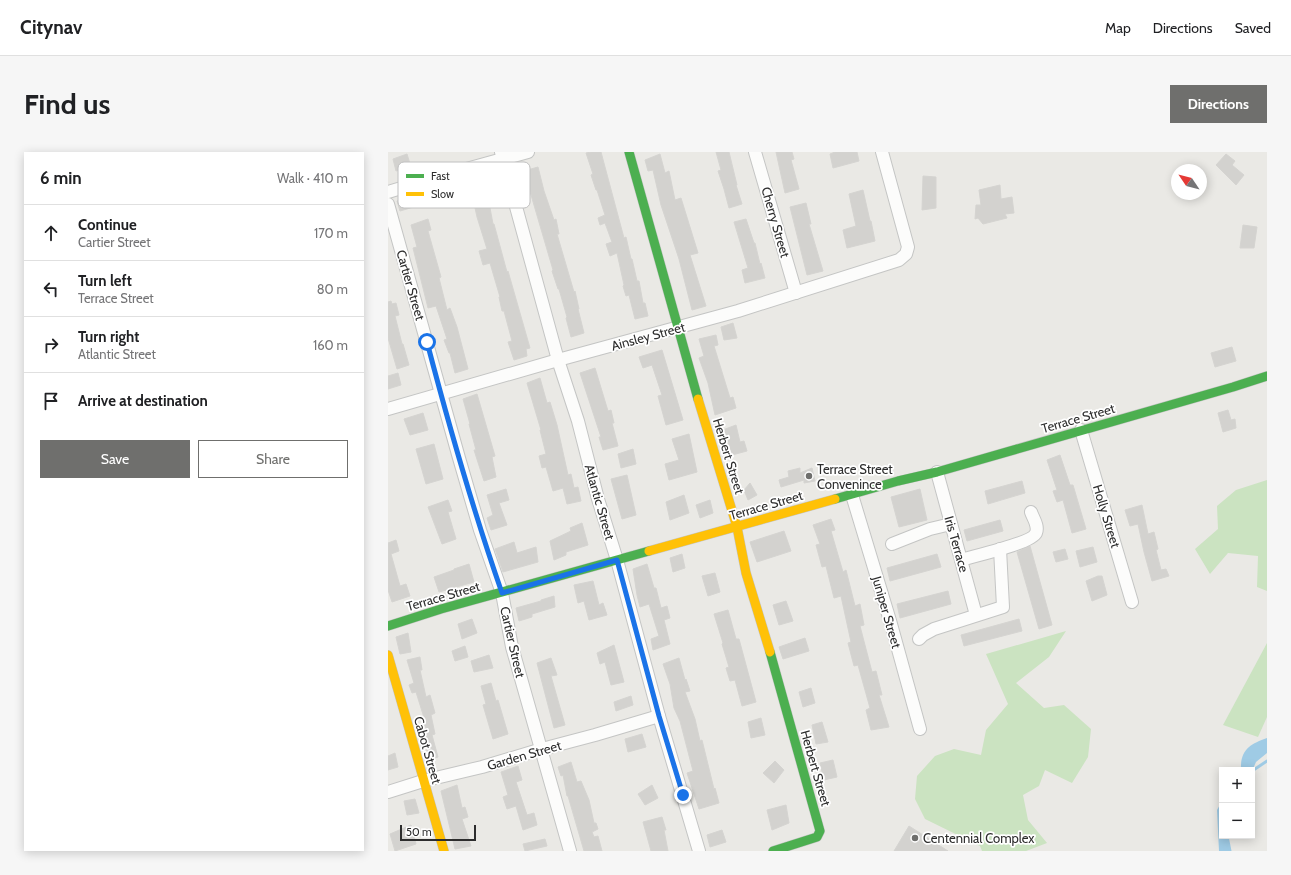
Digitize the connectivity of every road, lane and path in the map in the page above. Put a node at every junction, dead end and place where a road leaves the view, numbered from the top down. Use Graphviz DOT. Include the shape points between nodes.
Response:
graph roads {
  1 [pos="528,152"];
  2 [pos="629,152"];
  3 [pos="755,152"];
  4 [pos="882,152"];
  5 [pos="502,156"];
  6 [pos="484,162"];
  7 [pos="398,189"];
  8 [pos="388,192"];
  9 [pos="388,204"];
  10 [pos="516,208"];
  11 [pos="796,293"];
  12 [pos="679,328"];
  13 [pos="558,360"];
  14 [pos="1267,376"];
  15 [pos="441,395"];
  16 [pos="388,409"];
  17 [pos="1081,430"];
  18 [pos="938,472"];
  19 [pos="852,495"];
  20 [pos="1031,512"];
  21 [pos="952,524"];
  22 [pos="737,527"];
  23 [pos="892,544"];
  24 [pos="1000,549"];
  25 [pos="617,560"];
  26 [pos="961,560"];
  27 [pos="502,593"];
  28 [pos="1132,602"];
  29 [pos="976,615"];
  30 [pos="388,626"];
  31 [pos="919,639"];
  32 [pos="388,656"];
  33 [pos="659,716"];
  34 [pos="920,729"];
  35 [pos="542,749"];
  36 [pos="423,781"];
  37 [pos="388,792"];
  38 [pos="444,851"];
  39 [pos="570,851"];
  40 [pos="699,851"];
  41 [pos="773,851"];
  1 -- 5 [label="street"];
  2 -- 12 [label="street, Herbert Street"];
  3 -- 11 [label="street, Cherry Street"];
  4 -- 11 [label="street, Ainsley Street" via="907,251 896,261"];
  5 -- 6 [label="street"];
  7 -- 8 [label="street"];
  9 -- 15 [label="street, Cartier Street"];
  10 -- 13 [label="street, Atlantic Street"];
  11 -- 12 [label="street, Ainsley Street"];
  12 -- 13 [label="street, Ainsley Street"];
  12 -- 22 [label="street, Herbert Street" via="704,421"];
  13 -- 15 [label="street, Ainsley Street"];
  13 -- 25 [label="street, Atlantic Street"];
  14 -- 17 [label="street, Terrace Street"];
  15 -- 16 [label="street, Ainsley Street"];
  15 -- 27 [label="street, Cartier Street" via="480,530"];
  17 -- 18 [label="street, Terrace Street"];
  17 -- 28 [label="street, Holly Street"];
  18 -- 19 [label="street, Terrace Street"];
  18 -- 21 [label="street, Iris Terrace"];
  19 -- 22 [label="street, Terrace Street"];
  19 -- 34 [label="street, Juniper Street"];
  20 -- 24 [label="street" via="1037,528 1034,536"];
  21 -- 23 [label="street" via="930,529"];
  21 -- 26 [label="street, Iris Terrace"];
  22 -- 25 [label="street, Terrace Street"];
  22 -- 41 [label="street, Herbert Street" via="746,573 820,833 817,837"];
  24 -- 26 [label="street"];
  24 -- 29 [label="street" via="1003,606"];
  25 -- 27 [label="street, Terrace Street"];
  25 -- 33 [label="street, Atlantic Street"];
  26 -- 29 [label="street, Iris Terrace"];
  27 -- 30 [label="street, Terrace Street"];
  27 -- 35 [label="street, Cartier Street" via="512,647"];
  29 -- 31 [label="street" via="934,629"];
  32 -- 36 [label="street, Cabot Street"];
  33 -- 35 [label="street, Garden Street"];
  33 -- 40 [label="street, Atlantic Street"];
  35 -- 36 [label="street, Garden Street"];
  35 -- 39 [label="street, Cartier Street"];
  36 -- 37 [label="street, Garden Street"];
  36 -- 38 [label="street, Cabot Street"];
}
